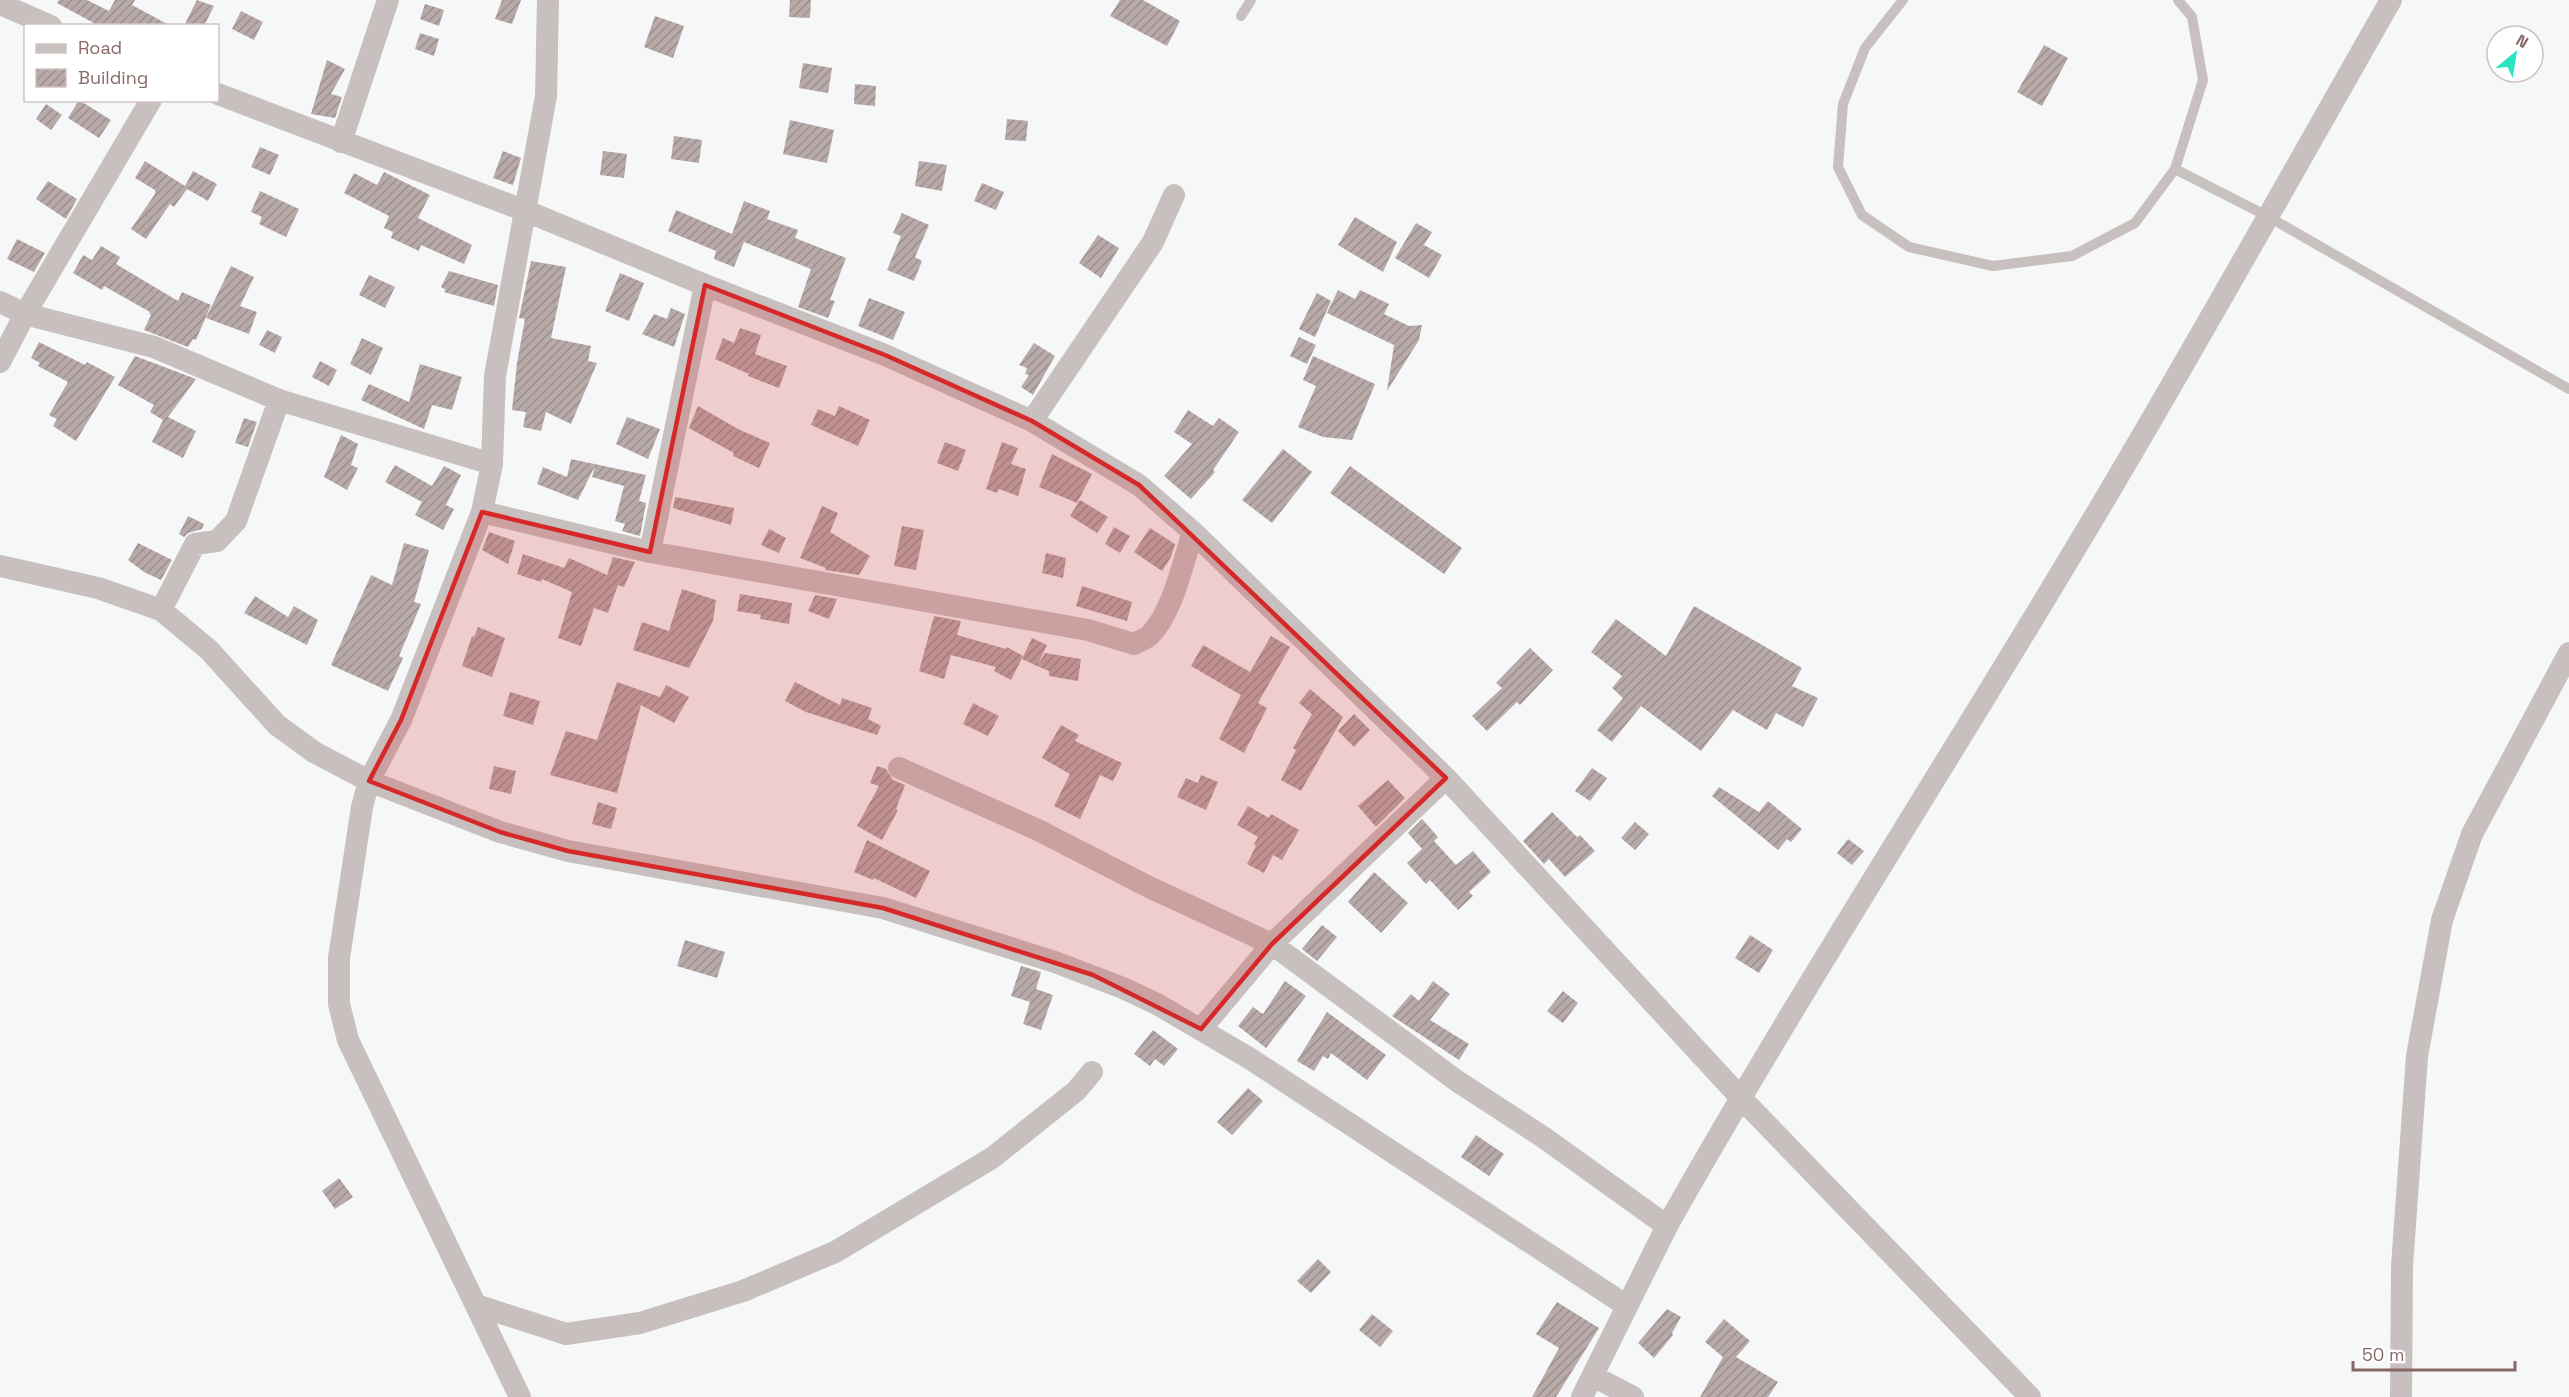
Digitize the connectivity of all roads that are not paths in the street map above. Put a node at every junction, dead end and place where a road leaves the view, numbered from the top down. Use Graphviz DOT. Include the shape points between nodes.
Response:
graph roads {
  1 [pos="388,0"];
  2 [pos="548,0"];
  3 [pos="1251,0"];
  4 [pos="1903,0"];
  5 [pos="2178,0"];
  6 [pos="2391,0"];
  7 [pos="0,4"];
  8 [pos="1241,16"];
  9 [pos="46,24"];
  10 [pos="219,94"];
  11 [pos="150,102"];
  12 [pos="341,142"];
  13 [pos="2175,170"];
  14 [pos="1174,195"];
  15 [pos="526,211"];
  16 [pos="2267,216"];
  17 [pos="705,285"];
  18 [pos="0,302"];
  19 [pos="25,314"];
  20 [pos="0,362"];
  21 [pos="2569,389"];
  22 [pos="279,400"];
  23 [pos="1032,421"];
  24 [pos="492,464"];
  25 [pos="482,512"];
  26 [pos="1193,532"];
  27 [pos="650,552"];
  28 [pos="0,566"];
  29 [pos="161,610"];
  30 [pos="2569,653"];
  31 [pos="899,768"];
  32 [pos="1446,778"];
  33 [pos="369,781"];
  34 [pos="1272,944"];
  35 [pos="1201,1029"];
  36 [pos="1092,1072"];
  37 [pos="1740,1097"];
  38 [pos="1667,1226"];
  39 [pos="476,1305"];
  40 [pos="1627,1306"];
  41 [pos="1593,1376"];
  42 [pos="520,1397"];
  43 [pos="1582,1397"];
  44 [pos="1633,1397"];
  45 [pos="2030,1397"];
  46 [pos="2402,1397"];
  1 -- 12 [label="street"];
  2 -- 15 [label="street" via="546,96"];
  3 -- 8 [label="lane"];
  4 -- 13 [label="lane" via="1865,48 1843,104 1838,167 1862,215 1909,248 1993,266 2072,256 2135,223"];
  5 -- 13 [label="lane" via="2192,17 2203,80"];
  6 -- 16 [label="street"];
  7 -- 9 [label="street"];
  10 -- 12 [label="street"];
  11 -- 19 [label="street"];
  12 -- 15 [label="street"];
  13 -- 16 [label="lane"];
  14 -- 23 [label="street" via="1153,242"];
  15 -- 17 [label="street"];
  15 -- 24 [label="street" via="495,376"];
  16 -- 21 [label="lane"];
  16 -- 37 [label="street" via="2101,507"];
  17 -- 23 [label="street" via="885,355"];
  17 -- 27 [label="street"];
  18 -- 19 [label="street"];
  19 -- 20 [label="street"];
  19 -- 22 [label="street" via="154,347"];
  22 -- 24 [label="street"];
  22 -- 29 [label="street" via="236,521 217,541 195,544"];
  23 -- 26 [label="street" via="1139,485"];
  24 -- 25 [label="street"];
  25 -- 27 [label="street"];
  25 -- 33 [label="street" via="401,720"];
  26 -- 27 [label="street" via="1162,618 1150,636 1134,644 1088,630"];
  26 -- 32 [label="street"];
  28 -- 29 [label="street" via="98,588"];
  29 -- 33 [label="street" via="209,650 277,725 314,752"];
  30 -- 46 [label="street" via="2472,834 2442,920 2417,1056 2402,1266"];
  31 -- 34 [label="street"];
  32 -- 34 [label="street"];
  32 -- 37 [label="street"];
  33 -- 35 [label="street" via="500,832 568,851 883,908 1093,975"];
  33 -- 39 [label="street" via="339,958 339,1004 348,1040"];
  34 -- 35 [label="street"];
  34 -- 38 [label="street" via="1457,1081"];
  35 -- 40 [label="street"];
  36 -- 39 [label="street" via="1076,1091 992,1158 835,1252 743,1291 640,1323 566,1334"];
  37 -- 38 [label="street"];
  37 -- 45 [label="street"];
  38 -- 40 [label="street"];
  39 -- 42 [label="street"];
  40 -- 41 [label="street"];
  41 -- 43 [label="street"];
  41 -- 44 [label="street"];
}
